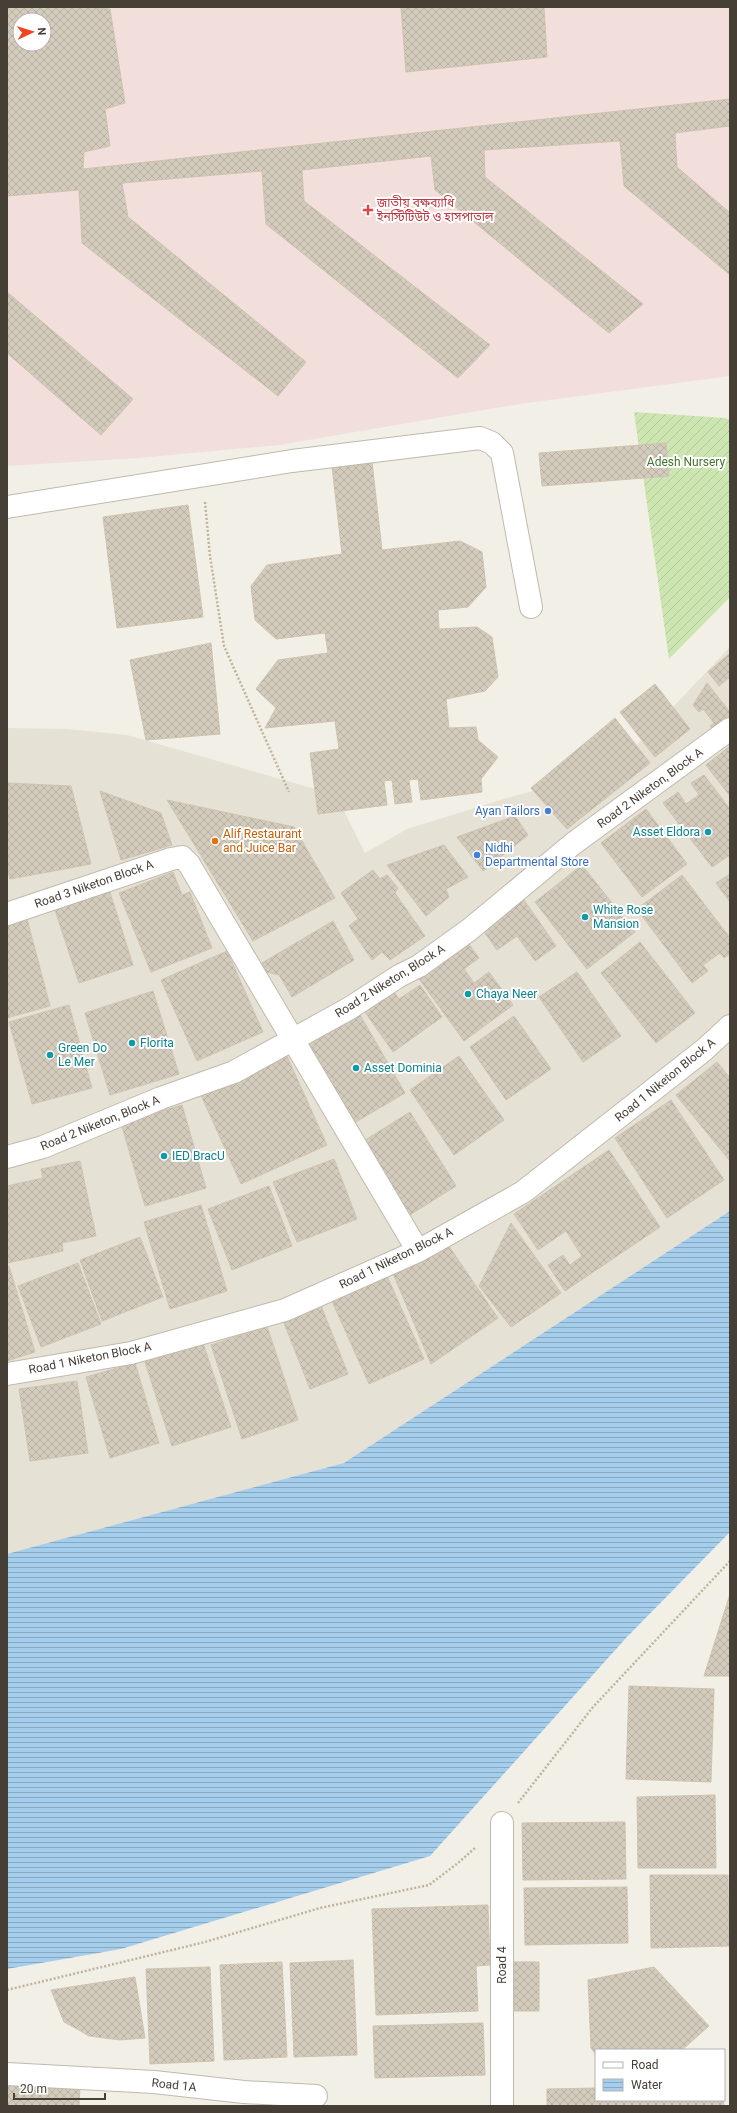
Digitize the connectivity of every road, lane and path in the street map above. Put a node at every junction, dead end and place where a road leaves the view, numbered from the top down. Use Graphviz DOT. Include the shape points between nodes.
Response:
graph roads {
  1 [pos="203,476"];
  2 [pos="7,507"];
  3 [pos="531,607"];
  4 [pos="730,729"];
  5 [pos="289,792"];
  6 [pos="7,914"];
  7 [pos="730,1026"];
  8 [pos="292,1041"];
  9 [pos="7,1157"];
  10 [pos="418,1250"];
  11 [pos="7,1374"];
  12 [pos="730,1561"];
  13 [pos="502,1823"];
  14 [pos="7,1990"];
  15 [pos="7,2074"];
  16 [pos="316,2096"];
  17 [pos="502,2106"];
  1 -- 2 [label="street"];
  1 -- 3 [label="street" via="292,461 480,438 492,443 502,453"];
  1 -- 5 [label="path" via="210,556 224,646"];
  4 -- 8 [label="street, Road 2 Niketon, Block A" via="601,823 469,930 419,966"];
  6 -- 8 [label="street, Road 3 Niketon Block A" via="171,858 182,857 189,864"];
  7 -- 10 [label="street, Road 1 Niketon Block A" via="704,1050 523,1192"];
  8 -- 9 [label="street, Road 2 Niketon, Block A" via="234,1072 162,1098 43,1147"];
  8 -- 10 [label="street"];
  10 -- 11 [label="street, Road 1 Niketon Block A" via="285,1310 131,1353"];
  12 -- 13 [label="path" via="594,1707"];
  13 -- 14 [label="path" via="458,1863 429,1885 320,1908 205,1942"];
  13 -- 17 [label="street, Road 4"];
  15 -- 16 [label="street, Road 1A" via="154,2082 244,2092"];
}
